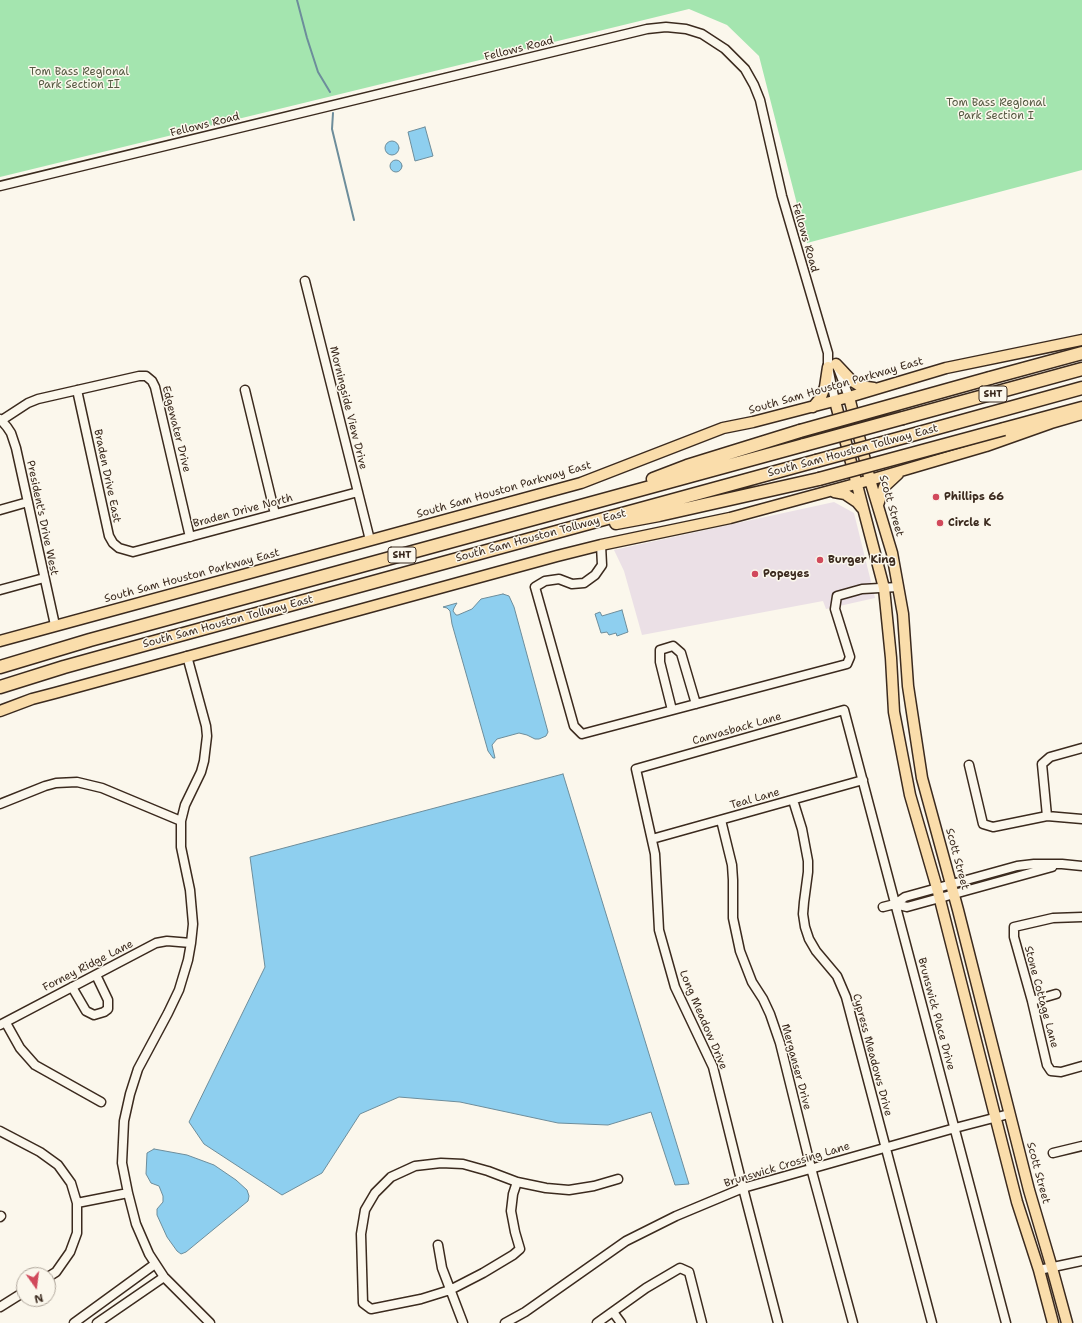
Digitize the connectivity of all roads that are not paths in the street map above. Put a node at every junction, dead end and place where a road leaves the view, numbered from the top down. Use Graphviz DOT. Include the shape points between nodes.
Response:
graph roads {
  1 [pos="0,186"];
  2 [pos="305,281"];
  3 [pos="1082,340"];
  4 [pos="1082,353"];
  5 [pos="1082,359"];
  6 [pos="832,365"];
  7 [pos="1082,369"];
  8 [pos="1040,381"];
  9 [pos="876,388"];
  10 [pos="1082,388"];
  11 [pos="77,390"];
  12 [pos="245,390"];
  13 [pos="1082,395"];
  14 [pos="849,397"];
  15 [pos="835,401"];
  16 [pos="813,407"];
  17 [pos="1082,408"];
  18 [pos="1082,414"];
  19 [pos="1,420"];
  20 [pos="908,436"];
  21 [pos="901,471"];
  22 [pos="870,480"];
  23 [pos="856,484"];
  24 [pos="830,491"];
  25 [pos="358,492"];
  26 [pos="28,502"];
  27 [pos="594,502"];
  28 [pos="878,506"];
  29 [pos="0,510"];
  30 [pos="864,510"];
  31 [pos="275,514"];
  32 [pos="190,537"];
  33 [pos="532,539"];
  34 [pos="370,540"];
  35 [pos="601,545"];
  36 [pos="133,552"];
  37 [pos="44,578"];
  38 [pos="898,587"];
  39 [pos="884,588"];
  40 [pos="0,590"];
  41 [pos="55,625"];
  42 [pos="0,640"];
  43 [pos="187,656"];
  44 [pos="0,667"];
  45 [pos="908,686"];
  46 [pos="0,687"];
  47 [pos="893,687"];
  48 [pos="696,704"];
  49 [pos="672,710"];
  50 [pos="844,710"];
  51 [pos="0,711"];
  52 [pos="1082,748"];
  53 [pos="969,765"];
  54 [pos="636,769"];
  55 [pos="863,780"];
  56 [pos="793,800"];
  57 [pos="0,804"];
  58 [pos="1047,816"];
  59 [pos="1082,819"];
  60 [pos="721,820"];
  61 [pos="181,821"];
  62 [pos="652,839"];
  63 [pos="1062,864"];
  64 [pos="1082,866"];
  65 [pos="951,884"];
  66 [pos="938,893"];
  67 [pos="954,894"];
  68 [pos="895,904"];
  69 [pos="883,907"];
  70 [pos="1082,917"];
  71 [pos="191,943"];
  72 [pos="96,975"];
  73 [pos="72,987"];
  74 [pos="1056,994"];
  75 [pos="1032,1001"];
  76 [pos="3,1024"];
  77 [pos="1082,1066"];
  78 [pos="101,1102"];
  79 [pos="1009,1114"];
  80 [pos="995,1118"];
  81 [pos="955,1128"];
  82 [pos="0,1131"];
  83 [pos="1082,1146"];
  84 [pos="885,1148"];
  85 [pos="1053,1153"];
  86 [pos="811,1168"];
  87 [pos="618,1179"];
  88 [pos="517,1182"];
  89 [pos="743,1188"];
  90 [pos="128,1193"];
  91 [pos="77,1203"];
  92 [pos="438,1245"];
  93 [pos="1082,1260"];
  94 [pos="155,1264"];
  95 [pos="1052,1268"];
  96 [pos="1039,1270"];
  97 [pos="56,1272"];
  98 [pos="164,1277"];
  99 [pos="450,1290"];
  100 [pos="16,1297"];
  101 [pos="0,1307"];
  102 [pos="613,1312"];
  103 [pos="74,1323"];
  104 [pos="97,1323"];
  105 [pos="209,1323"];
  106 [pos="463,1323"];
  107 [pos="505,1323"];
  108 [pos="597,1323"];
  109 [pos="621,1323"];
  110 [pos="702,1323"];
  111 [pos="778,1323"];
  112 [pos="853,1323"];
  113 [pos="932,1323"];
  114 [pos="1006,1323"];
  115 [pos="1053,1323"];
  116 [pos="1067,1323"];
  1 -- 6 [label="street, Fellows Road" via="647,29 686,29 702,34 725,49 745,69 754,85 760,100 782,196"];
  2 -- 25 [label="street, Morningside View Drive"];
  3 -- 9 [label="main road, South Sam Houston Parkway East" via="946,368"];
  4 -- 27 [label="highway, bridge" via="800,431 687,466"];
  5 -- 8 [label="highway" via="1062,366"];
  6 -- 9 [label="main road" via="860,386"];
  6 -- 14 [label="street, Fellows Road"];
  6 -- 15 [label="street, Fellows Road"];
  6 -- 16 [label="main road" via="821,397"];
  7 -- 8 [label="highway, South Sam Houston Tollway East / SHT"];
  8 -- 27 [label="highway, South Sam Houston Tollway East / SHT, bridge"];
  9 -- 14 [label="main road, South Sam Houston Parkway East"];
  10 -- 20 [label="highway, South Sam Houston Tollway East / SHT"];
  11 -- 19 [label="street" via="38,399"];
  11 -- 32 [label="street, Edgewater Drive" via="139,376 146,376 152,381"];
  11 -- 36 [label="street, Braden Drive East" via="109,536 118,548"];
  12 -- 31 [label="street"];
  13 -- 20 [label="highway"];
  14 -- 15 [label="main road, South Sam Houston Parkway East"];
  14 -- 22 [label="main road, Scott Street"];
  15 -- 16 [label="main road, South Sam Houston Parkway East"];
  15 -- 23 [label="main road"];
  16 -- 34 [label="main road, South Sam Houston Parkway East" via="724,428 581,483"];
  17 -- 33 [label="highway, bridge" via="819,479 659,515"];
  18 -- 21 [label="main road"];
  19 -- 26 [label="street, President's Drive West" via="11,433 16,448"];
  20 -- 33 [label="highway, South Sam Houston Tollway East / SHT, bridge"];
  21 -- 22 [label="main road"];
  21 -- 28 [label="main road" via="884,487"];
  22 -- 23 [label="main road"];
  22 -- 28 [label="main road, Scott Street"];
  23 -- 24 [label="main road"];
  23 -- 30 [label="main road"];
  24 -- 30 [label="main road" via="846,494"];
  24 -- 35 [label="main road" via="730,518"];
  25 -- 31 [label="street, Braden Drive North"];
  25 -- 34 [label="street, Morningside View Drive"];
  26 -- 29 [label="street"];
  26 -- 37 [label="street, President's Drive West"];
  27 -- 44 [label="highway, South Sam Houston Tollway East / SHT"];
  28 -- 38 [label="main road, Scott Street" via="892,553"];
  30 -- 39 [label="main road"];
  31 -- 32 [label="street, Braden Drive North"];
  32 -- 36 [label="street, Braden Drive North"];
  33 -- 46 [label="highway, South Sam Houston Tollway East / SHT"];
  34 -- 41 [label="main road, South Sam Houston Parkway East"];
  35 -- 43 [label="main road"];
  35 -- 49 [label="street" via="602,565 595,575 584,583 572,584 560,579 545,581 535,587 574,726 582,734"];
  37 -- 40 [label="street"];
  37 -- 41 [label="street, President's Drive West"];
  38 -- 39 [label="street"];
  38 -- 45 [label="main road, Scott Street" via="903,614"];
  39 -- 47 [label="main road"];
  39 -- 48 [label="street" via="862,589 837,596 835,608 850,657 847,664"];
  41 -- 42 [label="main road, South Sam Houston Parkway East"];
  43 -- 51 [label="main road" via="32,699"];
  43 -- 61 [label="street" via="207,736 201,772 189,795"];
  45 -- 47 [label="main road"];
  45 -- 65 [label="main road, Scott Street" via="922,778"];
  47 -- 66 [label="main road" via="894,712 910,795"];
  48 -- 49 [label="street"];
  48 -- 49 [label="street" via="681,653 673,646 660,650 660,662"];
  50 -- 54 [label="street, Canvasback Lane"];
  50 -- 55 [label="street, Brunswick Place Drive"];
  52 -- 58 [label="street" via="1050,757 1042,764"];
  53 -- 58 [label="street" via="983,824 993,827"];
  54 -- 62 [label="street, Long Meadow Drive"];
  55 -- 56 [label="street, Teal Lane"];
  55 -- 68 [label="street, Brunswick Place Drive"];
  56 -- 60 [label="street, Teal Lane"];
  56 -- 84 [label="street, Cypress Meadows Drive" via="808,861 803,914 805,926 809,939 837,976 846,997"];
  57 -- 61 [label="street" via="45,786 77,782 102,788"];
  58 -- 59 [label="street"];
  60 -- 62 [label="street, Teal Lane"];
  60 -- 86 [label="street, Merganser Drive" via="732,865 733,918 740,951 778,1036"];
  61 -- 71 [label="street" via="181,846 190,890 193,924"];
  62 -- 89 [label="street, Long Meadow Drive" via="659,930 676,987 713,1067"];
  63 -- 64 [label="street"];
  63 -- 65 [label="street" via="1017,866"];
  63 -- 67 [label="street"];
  65 -- 66 [label="street"];
  65 -- 67 [label="main road, Scott Street"];
  66 -- 67 [label="street"];
  66 -- 68 [label="street" via="907,907"];
  66 -- 80 [label="main road"];
  67 -- 79 [label="main road, Scott Street"];
  68 -- 69 [label="street"];
  68 -- 81 [label="street, Brunswick Place Drive"];
  70 -- 75 [label="street, Stone Cottage Lane" via="1053,918 1014,927 1014,937"];
  71 -- 72 [label="street, Forney Ridge Lane" via="156,943"];
  71 -- 90 [label="street" via="179,990 138,1069 130,1094 124,1121 122,1163"];
  72 -- 73 [label="street, Forney Ridge Lane"];
  72 -- 73 [label="street" via="108,1000 108,1009 104,1012 94,1015 86,1011"];
  73 -- 76 [label="street, Forney Ridge Lane"];
  74 -- 75 [label="street"];
  75 -- 77 [label="street, Stone Cottage Lane" via="1052,1072"];
  76 -- 78 [label="street" via="35,1065"];
  79 -- 80 [label="street, Brunswick Crossing Lane"];
  79 -- 95 [label="main road, Scott Street"];
  80 -- 81 [label="street, Brunswick Crossing Lane"];
  80 -- 96 [label="main road" via="1017,1202"];
  81 -- 84 [label="street, Brunswick Crossing Lane"];
  81 -- 114 [label="street, Brunswick Place Drive"];
  82 -- 91 [label="street" via="40,1152 58,1165 71,1183"];
  83 -- 85 [label="street"];
  84 -- 86 [label="street, Brunswick Crossing Lane"];
  84 -- 113 [label="street, Cypress Meadows Drive"];
  86 -- 89 [label="street, Brunswick Crossing Lane"];
  86 -- 112 [label="street, Merganser Drive"];
  87 -- 88 [label="street" via="569,1190"];
  88 -- 99 [label="street" via="511,1211 520,1249 483,1273"];
  88 -- 99 [label="street" via="463,1164 440,1163 415,1166 391,1176 375,1193 365,1210 361,1234 363,1303 371,1309 422,1299"];
  89 -- 107 [label="street, Brunswick Crossing Lane" via="676,1216 626,1241 525,1312"];
  89 -- 111 [label="street, Long Meadow Drive"];
  90 -- 91 [label="street"];
  90 -- 94 [label="street" via="136,1224"];
  91 -- 97 [label="street" via="77,1233 70,1252"];
  92 -- 99 [label="street" via="442,1268"];
  93 -- 95 [label="street"];
  94 -- 98 [label="street"];
  94 -- 103 [label="street"];
  95 -- 96 [label="street"];
  95 -- 116 [label="main road, Scott Street"];
  96 -- 115 [label="main road"];
  98 -- 104 [label="street"];
  98 -- 105 [label="street"];
  99 -- 106 [label="street"];
  100 -- 101 [label="street"];
  102 -- 108 [label="street"];
  102 -- 109 [label="street"];
  102 -- 110 [label="street" via="680,1268 689,1272"];
}
